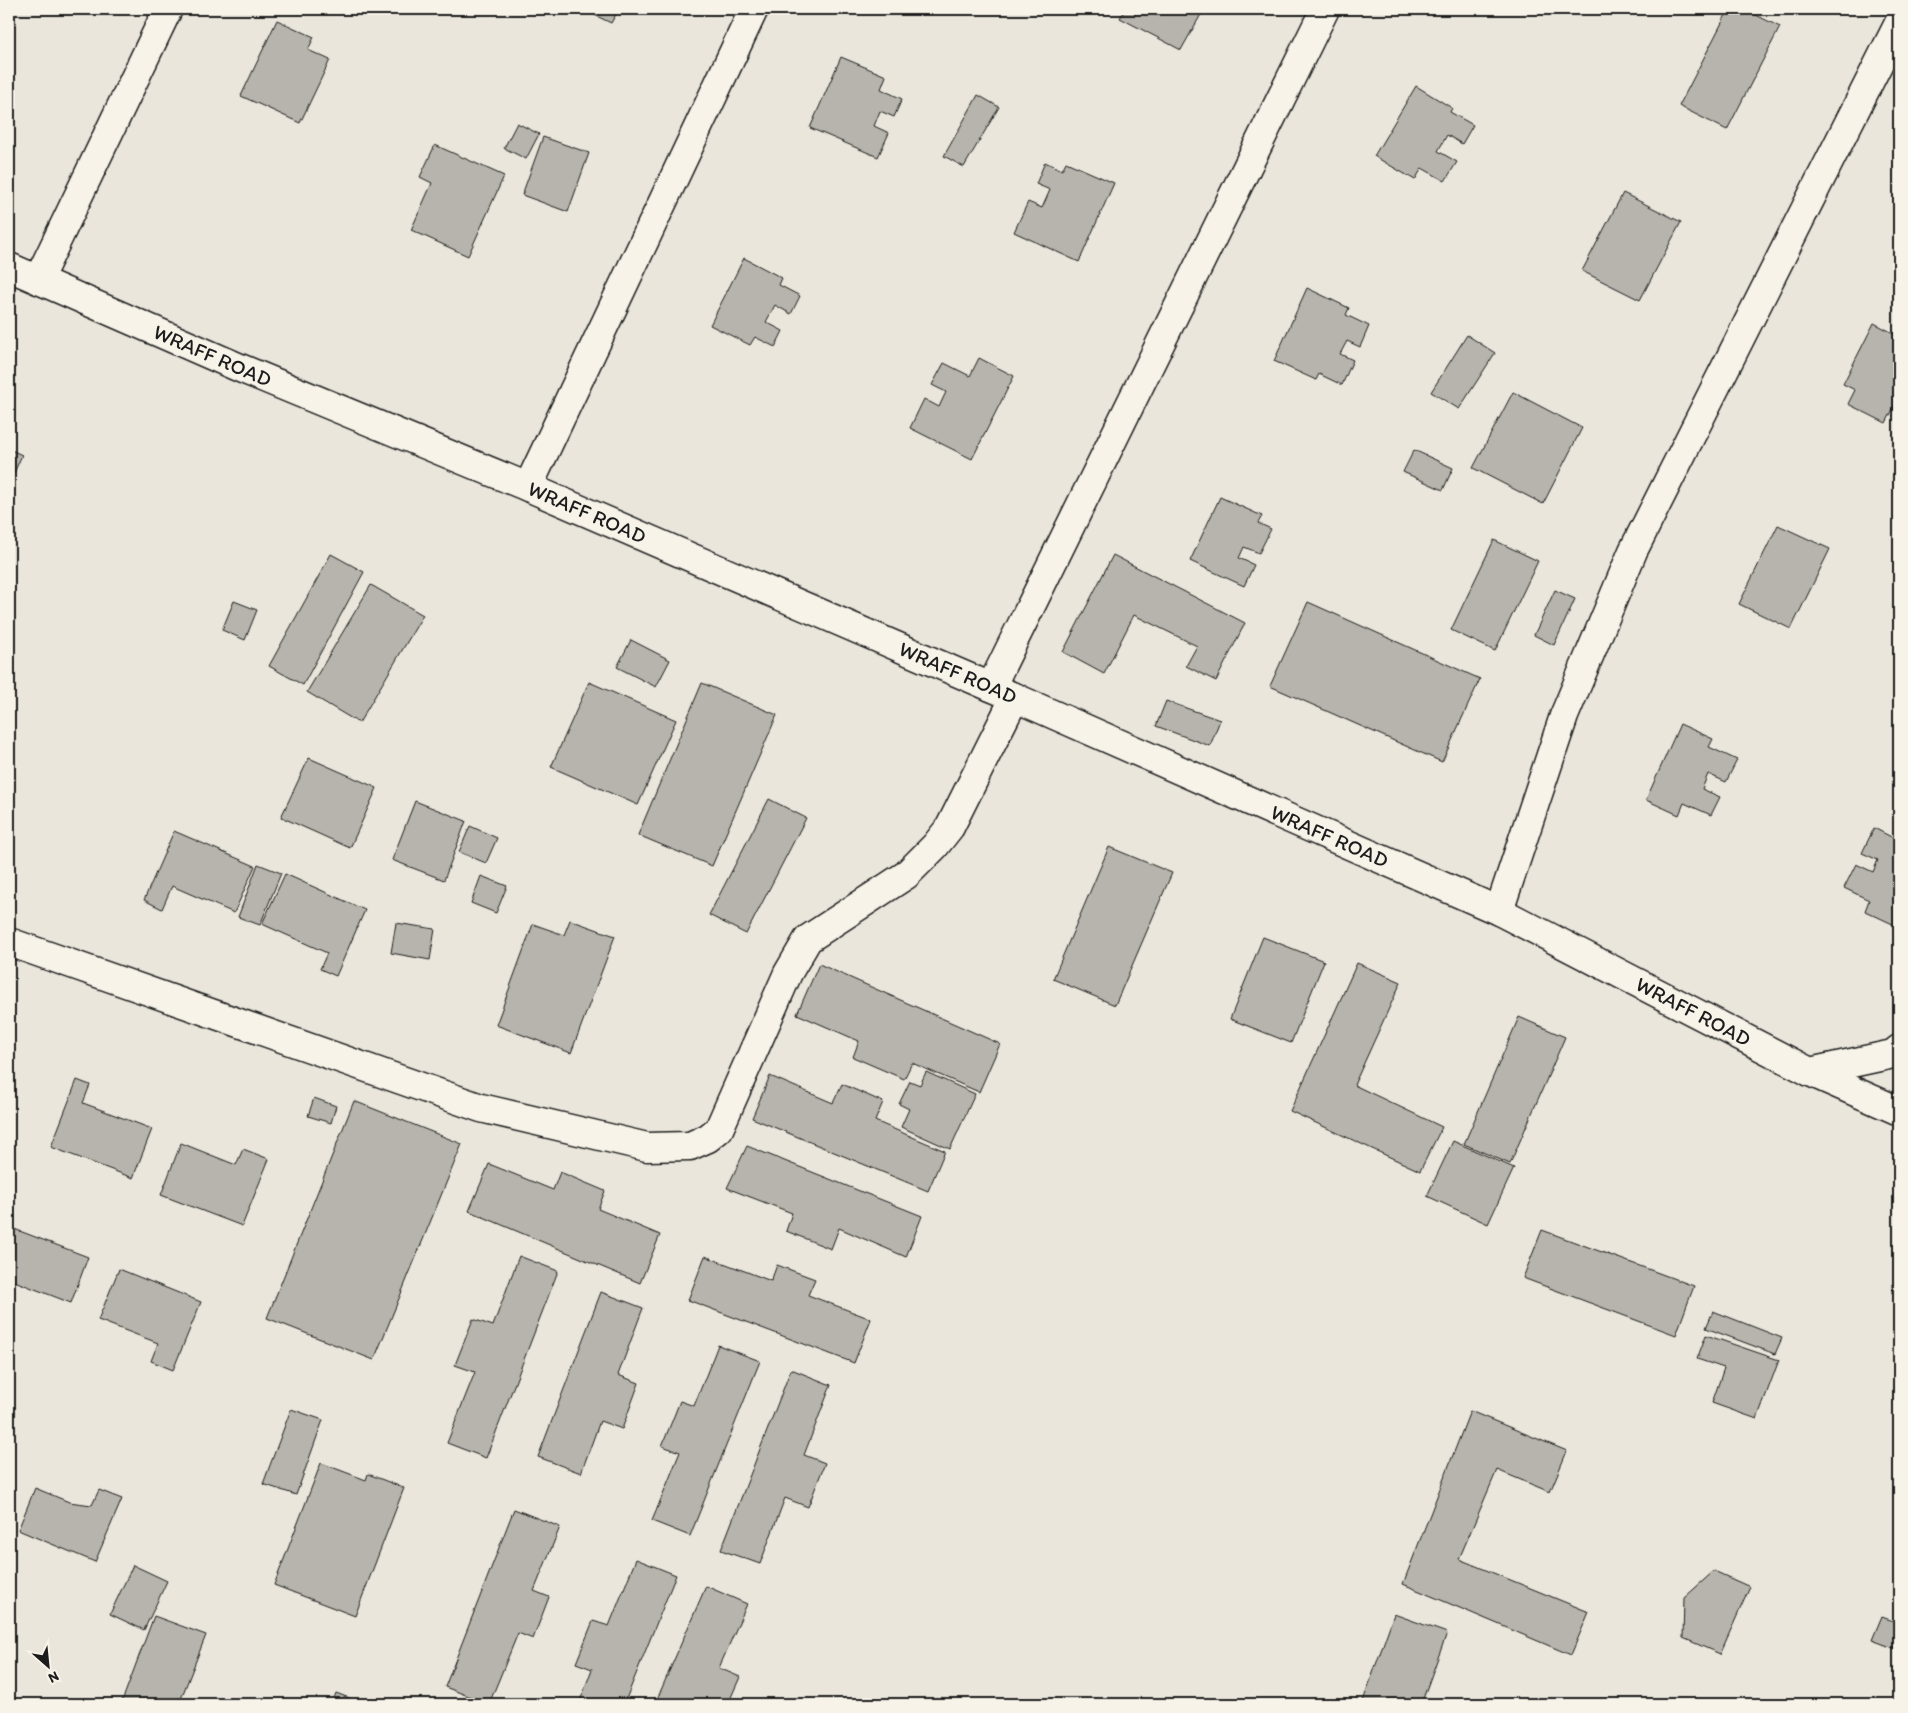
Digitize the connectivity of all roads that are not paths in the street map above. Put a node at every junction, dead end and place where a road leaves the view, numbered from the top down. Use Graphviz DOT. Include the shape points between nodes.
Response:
graph roads {
  1 [pos="168,9"];
  2 [pos="754,9"];
  3 [pos="1324,9"];
  4 [pos="1899,23"];
  5 [pos="9,267"];
  6 [pos="38,280"];
  7 [pos="528,487"];
  8 [pos="1003,692"];
  9 [pos="1499,911"];
  10 [pos="9,942"];
  11 [pos="1899,1050"];
  12 [pos="1810,1072"];
  13 [pos="1899,1111"];
  1 -- 6 [label="street"];
  2 -- 7 [label="street"];
  3 -- 8 [label="street"];
  4 -- 9 [label="street" via="1633,551 1564,716"];
  5 -- 6 [label="street, WRAFF ROAD"];
  6 -- 7 [label="street, WRAFF ROAD"];
  7 -- 8 [label="street, WRAFF ROAD"];
  8 -- 9 [label="street, WRAFF ROAD"];
  8 -- 10 [label="street" via="950,827 906,875 808,939 788,973 719,1129 690,1146 647,1147 481,1108"];
  9 -- 12 [label="street, WRAFF ROAD"];
  11 -- 12 [label="street"];
  12 -- 13 [label="street, WRAFF ROAD"];
}
